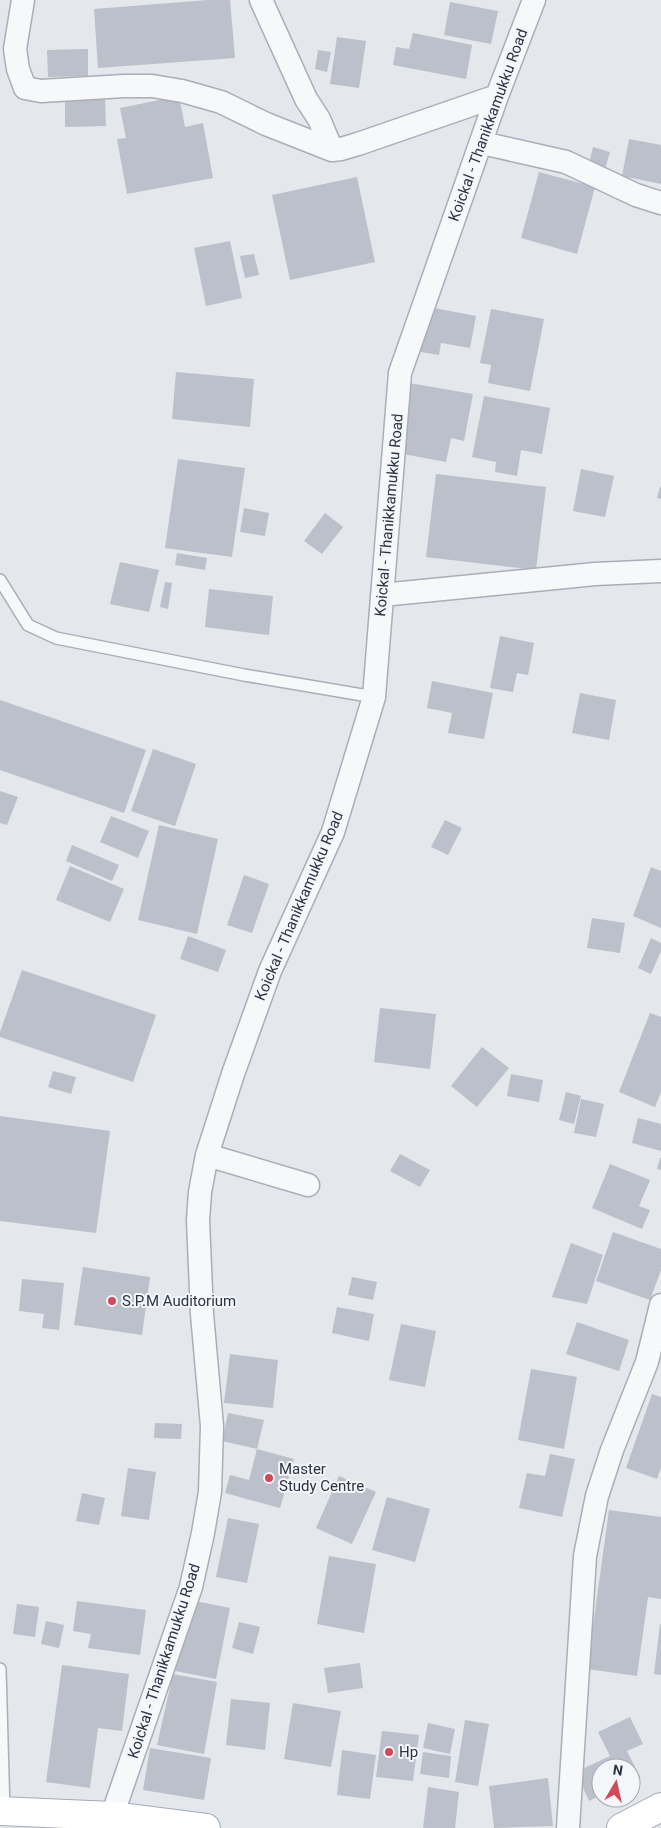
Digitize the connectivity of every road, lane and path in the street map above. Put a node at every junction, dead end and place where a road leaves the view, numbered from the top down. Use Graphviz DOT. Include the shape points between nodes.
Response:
graph roads {
  1 [pos="23,0"];
  2 [pos="261,0"];
  3 [pos="534,0"];
  4 [pos="497,96"];
  5 [pos="482,142"];
  6 [pos="332,150"];
  7 [pos="661,202"];
  8 [pos="661,571"];
  9 [pos="0,580"];
  10 [pos="382,595"];
  11 [pos="374,697"];
  12 [pos="207,1155"];
  13 [pos="308,1185"];
  14 [pos="661,1305"];
  15 [pos="0,1669"];
  16 [pos="661,1807"];
  17 [pos="2,1812"];
  18 [pos="112,1816"];
  19 [pos="54,1821"];
  20 [pos="206,1828"];
  21 [pos="568,1828"];
  22 [pos="621,1828"];
  1 -- 6 [label="street" via="15,49 25,88 41,91 152,86 182,91 221,102"];
  2 -- 6 [label="street"];
  3 -- 4 [label="street, Koickal - Thanikkamukku Road"];
  4 -- 5 [label="street, Koickal - Thanikkamukku Road"];
  4 -- 6 [label="street"];
  5 -- 7 [label="street" via="566,162 636,195"];
  5 -- 10 [label="street, Koickal - Thanikkamukku Road" via="400,373"];
  8 -- 10 [label="street" via="595,574"];
  9 -- 11 [label="lane" via="28,625 56,638"];
  10 -- 11 [label="street, Koickal - Thanikkamukku Road"];
  11 -- 12 [label="street, Koickal - Thanikkamukku Road" via="333,832 270,971"];
  12 -- 13 [label="street"];
  12 -- 18 [label="street, Koickal - Thanikkamukku Road" via="198,1220 212,1426 210,1492 191,1587"];
  14 -- 21 [label="street" via="647,1362 597,1496 586,1556"];
  15 -- 17 [label="lane"];
  16 -- 22 [label="main road"];
  17 -- 19 [label="main road"];
  18 -- 19 [label="main road"];
  18 -- 20 [label="main road"];
}
